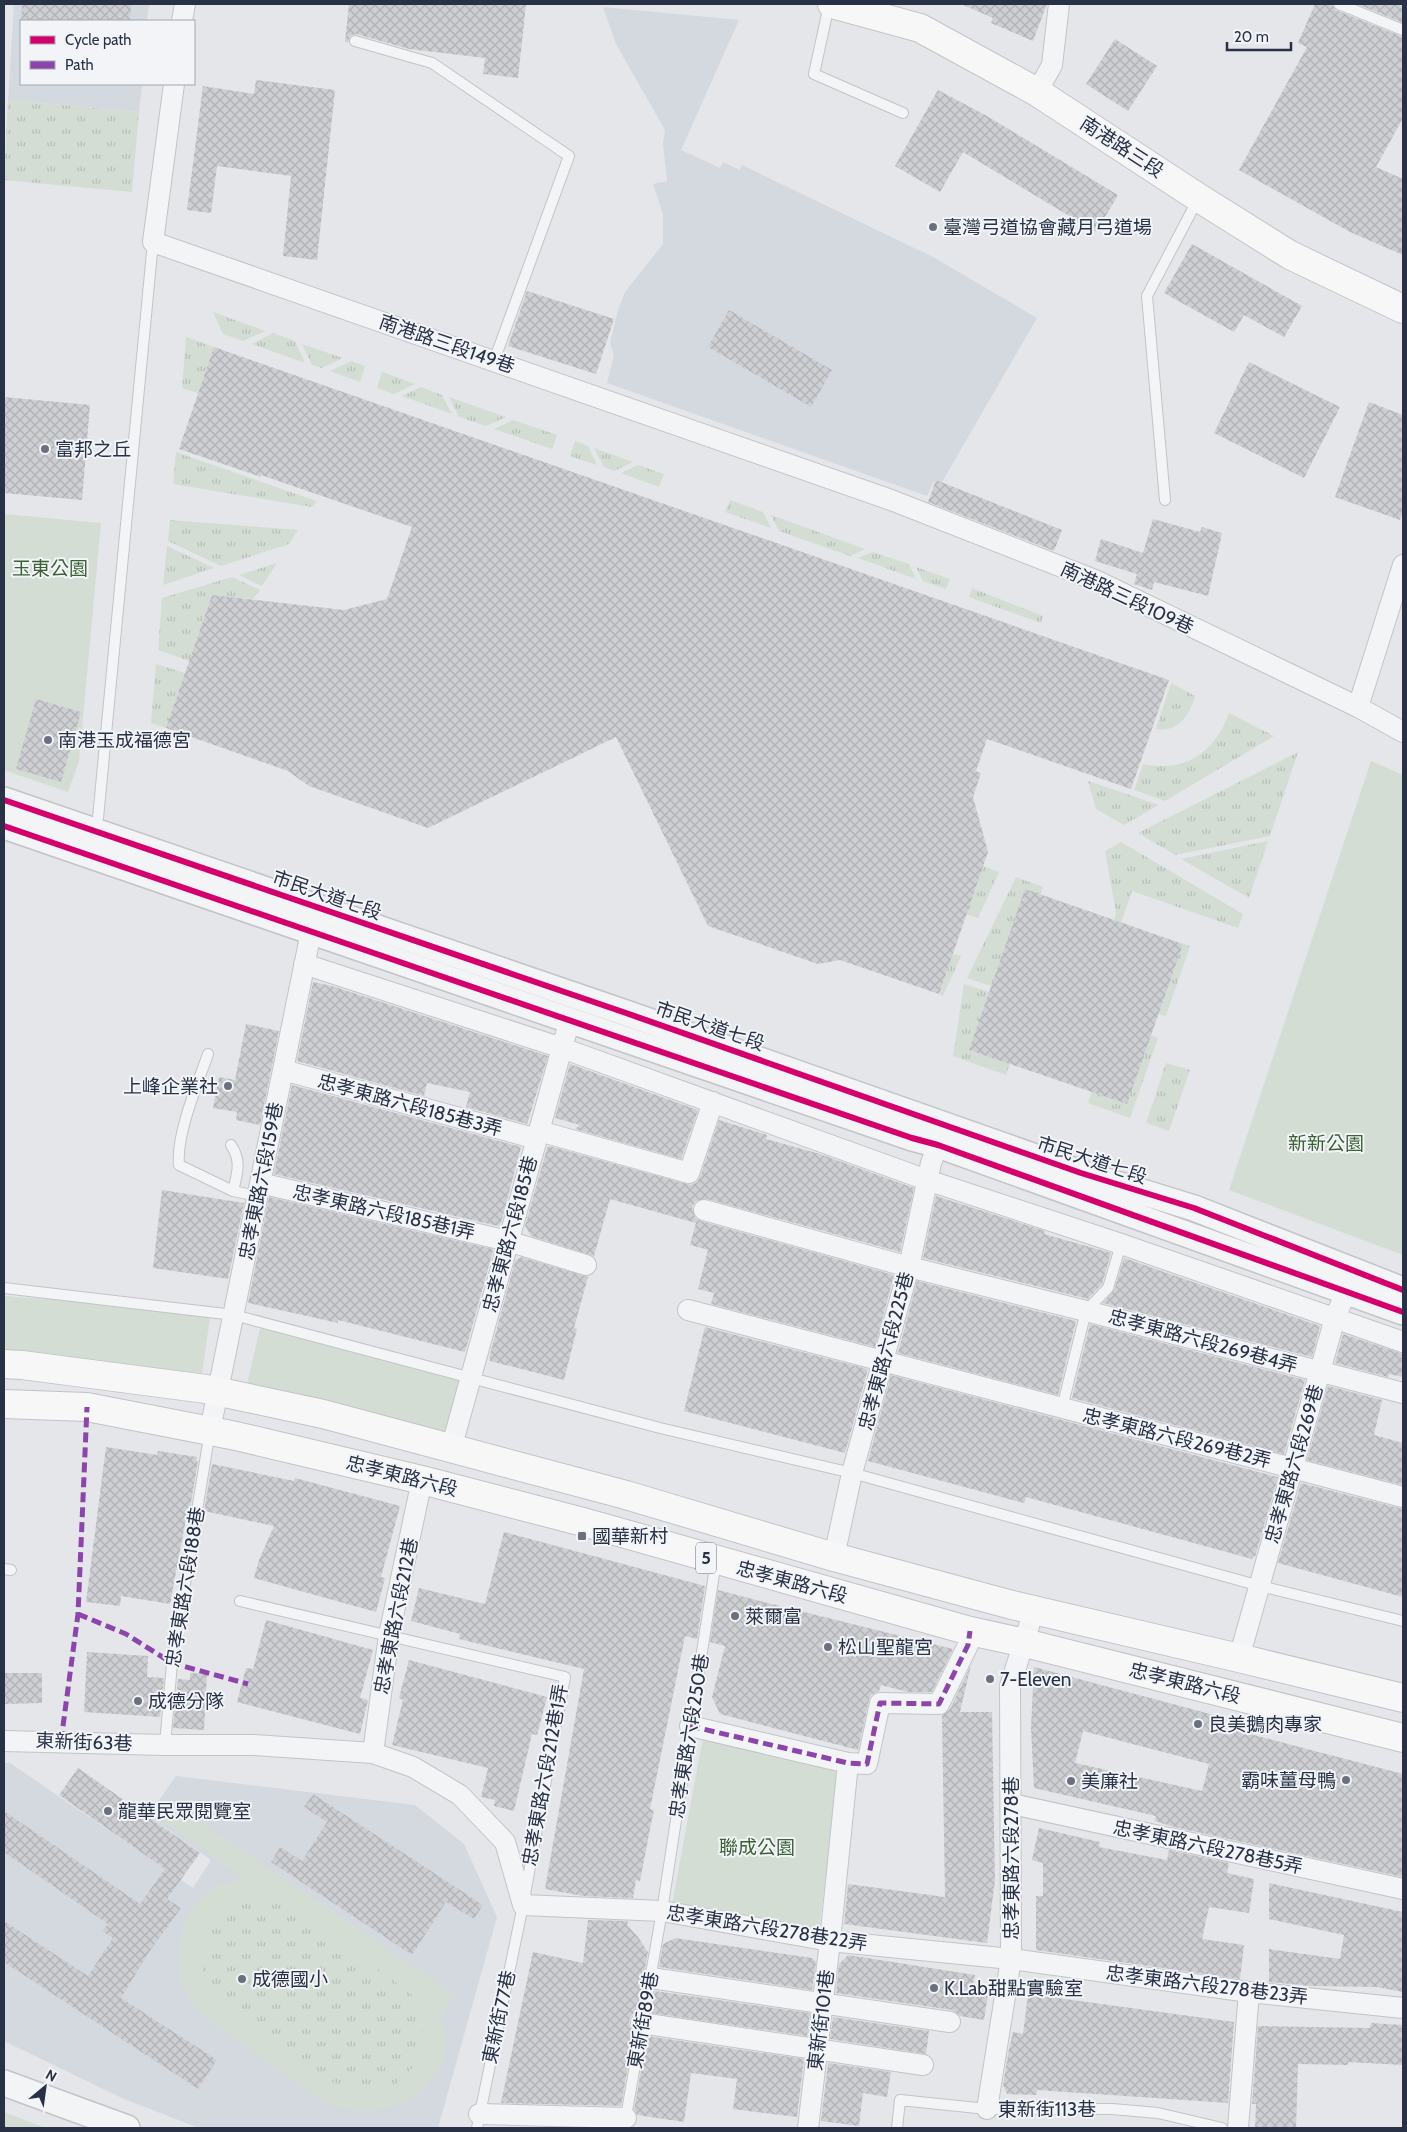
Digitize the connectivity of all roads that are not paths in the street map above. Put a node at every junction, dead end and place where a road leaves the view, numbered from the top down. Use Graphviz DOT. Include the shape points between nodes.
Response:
graph roads {
  1 [pos="185,4"];
  2 [pos="831,4"];
  3 [pos="1059,4"];
  4 [pos="1339,4"];
  5 [pos="182,20"];
  6 [pos="1403,30"];
  7 [pos="355,41"];
  8 [pos="174,85"];
  9 [pos="1037,92"];
  10 [pos="903,113"];
  11 [pos="1199,198"];
  12 [pos="152,242"];
  13 [pos="1403,309"];
  14 [pos="494,361"];
  15 [pos="891,500"];
  16 [pos="1165,500"];
  17 [pos="1403,565"];
  18 [pos="1358,707"];
  19 [pos="1403,732"];
  20 [pos="4,800"];
  21 [pos="4,826"];
  22 [pos="94,832"];
  23 [pos="311,932"];
  24 [pos="304,964"];
  25 [pos="570,1019"];
  26 [pos="562,1048"];
  27 [pos="208,1054"];
  28 [pos="283,1070"];
  29 [pos="713,1102"];
  30 [pos="538,1135"];
  31 [pos="231,1145"];
  32 [pos="938,1145"];
  33 [pos="927,1180"];
  34 [pos="259,1190"];
  35 [pos="233,1191"];
  36 [pos="704,1210"];
  37 [pos="508,1241"];
  38 [pos="1121,1244"];
  39 [pos="586,1265"];
  40 [pos="909,1267"];
  41 [pos="1351,1282"];
  42 [pos="4,1288"];
  43 [pos="1403,1290"];
  44 [pos="688,1310"];
  45 [pos="1086,1311"];
  46 [pos="1403,1312"];
  47 [pos="234,1315"];
  48 [pos="1335,1318"];
  49 [pos="1403,1342"];
  50 [pos="883,1361"];
  51 [pos="4,1364"];
  52 [pos="1320,1372"];
  53 [pos="471,1378"];
  54 [pos="218,1391"];
  55 [pos="1403,1394"];
  56 [pos="4,1404"];
  57 [pos="1062,1408"];
  58 [pos="210,1430"];
  59 [pos="451,1450"];
  60 [pos="1293,1467"];
  61 [pos="852,1473"];
  62 [pos="422,1480"];
  63 [pos="1403,1497"];
  64 [pos="834,1557"];
  65 [pos="716,1561"];
  66 [pos="1260,1586"];
  67 [pos="240,1601"];
  68 [pos="1034,1610"];
  69 [pos="1403,1621"];
  70 [pos="970,1631"];
  71 [pos="389,1635"];
  72 [pos="1025,1643"];
  73 [pos="1239,1658"];
  74 [pos="1403,1698"];
  75 [pos="690,1726"];
  76 [pos="1403,1738"];
  77 [pos="4,1741"];
  78 [pos="165,1745"];
  79 [pos="373,1753"];
  80 [pos="848,1763"];
  81 [pos="1012,1804"];
  82 [pos="1403,1889"];
  83 [pos="523,1905"];
  84 [pos="662,1911"];
  85 [pos="830,1941"];
  86 [pos="1011,1959"];
  87 [pos="650,1978"];
  88 [pos="1249,1992"];
  89 [pos="823,2003"];
  90 [pos="1403,2008"];
  91 [pos="950,2022"];
  92 [pos="641,2023"];
  93 [pos="818,2048"];
  94 [pos="923,2065"];
  95 [pos="4,2083"];
  96 [pos="987,2109"];
  97 [pos="478,2121"];
  98 [pos="625,2123"];
  99 [pos="127,2128"];
  100 [pos="808,2128"];
  101 [pos="896,2128"];
  102 [pos="1222,2128"];
  103 [pos="1238,2128"];
  1 -- 5 [label="street"];
  2 -- 9 [label="main road, 南港路三段" via="920,28"];
  2 -- 10 [label="lane" via="814,74"];
  3 -- 9 [label="street" via="1052,65"];
  4 -- 6 [label="lane"];
  7 -- 14 [label="lane" via="432,63 569,156"];
  8 -- 12 [label="street"];
  9 -- 11 [label="main road, 南港路三段"];
  11 -- 13 [label="main road, 南港路三段" via="1290,255"];
  11 -- 16 [label="lane" via="1147,296"];
  12 -- 14 [label="street, 南港路三段149巷"];
  12 -- 22 [label="lane" via="98,818"];
  14 -- 15 [label="street, 南港路三段149巷"];
  15 -- 18 [label="street, 南港路三段109巷" via="1095,580"];
  17 -- 18 [label="street"];
  18 -- 19 [label="street, 南港路三段109巷"];
  20 -- 22 [label="street, 市民大道七段"];
  21 -- 23 [label="street, 市民大道七段"];
  22 -- 41 [label="street, 市民大道七段" via="626,1012 1082,1173 1194,1208"];
  23 -- 24 [label="street, 忠孝東路六段159巷"];
  23 -- 25 [label="street, 市民大道七段"];
  24 -- 26 [label="street"];
  24 -- 28 [label="street, 忠孝東路六段159巷"];
  25 -- 26 [label="street, 忠孝東路六段185巷"];
  25 -- 32 [label="street, 市民大道七段"];
  26 -- 29 [label="street"];
  26 -- 30 [label="street, 忠孝東路六段185巷"];
  27 -- 35 [label="lane" via="191,1101 178,1154 179,1164"];
  28 -- 30 [label="street, 忠孝東路六段185巷3弄"];
  28 -- 34 [label="street, 忠孝東路六段159巷"];
  29 -- 30 [label="street, 忠孝東路六段185巷3弄" via="689,1173"];
  29 -- 33 [label="street"];
  30 -- 37 [label="street, 忠孝東路六段185巷"];
  31 -- 35 [label="lane" via="239,1165"];
  32 -- 33 [label="street, 忠孝東路六段225巷"];
  32 -- 41 [label="street, 市民大道七段"];
  33 -- 38 [label="street"];
  33 -- 40 [label="street, 忠孝東路六段225巷"];
  34 -- 35 [label="lane"];
  34 -- 37 [label="street, 忠孝東路六段185巷1弄"];
  34 -- 47 [label="street, 忠孝東路六段159巷"];
  36 -- 40 [label="street, 忠孝東路六段269巷4弄"];
  37 -- 39 [label="street, 忠孝東路六段185巷1弄"];
  37 -- 53 [label="street, 忠孝東路六段185巷"];
  38 -- 45 [label="lane" via="1108,1288"];
  38 -- 48 [label="street"];
  40 -- 45 [label="street, 忠孝東路六段269巷4弄"];
  40 -- 50 [label="street, 忠孝東路六段225巷"];
  41 -- 43 [label="street, 市民大道七段"];
  41 -- 46 [label="street, 市民大道七段"];
  41 -- 48 [label="street, 忠孝東路六段269巷"];
  42 -- 47 [label="lane"];
  44 -- 50 [label="street, 忠孝東路六段269巷2弄"];
  45 -- 52 [label="street, 忠孝東路六段269巷4弄"];
  45 -- 57 [label="lane"];
  47 -- 53 [label="lane"];
  47 -- 54 [label="street, 忠孝東路六段159巷"];
  48 -- 49 [label="street"];
  48 -- 52 [label="street, 忠孝東路六段269巷"];
  50 -- 57 [label="street, 忠孝東路六段269巷2弄"];
  50 -- 61 [label="street, 忠孝東路六段225巷"];
  51 -- 54 [label="main road, 忠孝東路六段 / 5"];
  52 -- 55 [label="street, 忠孝東路六段269巷4弄"];
  52 -- 60 [label="street, 忠孝東路六段269巷"];
  53 -- 59 [label="street, 忠孝東路六段185巷"];
  53 -- 61 [label="lane" via="660,1428"];
  54 -- 58 [label="street, 忠孝東路六段159巷"];
  54 -- 59 [label="main road, 忠孝東路六段 / 5" via="323,1414"];
  56 -- 58 [label="main road, 忠孝東路六段 / 5" via="87,1407"];
  57 -- 60 [label="street, 忠孝東路六段269巷2弄"];
  58 -- 62 [label="main road, 忠孝東路六段 / 5"];
  58 -- 78 [label="lane, 忠孝東路六段188巷" via="172,1663"];
  59 -- 64 [label="main road, 忠孝東路六段 / 5" via="626,1494"];
  60 -- 63 [label="street, 忠孝東路六段269巷2弄"];
  60 -- 66 [label="street, 忠孝東路六段269巷"];
  61 -- 64 [label="street, 忠孝東路六段225巷"];
  61 -- 66 [label="lane"];
  62 -- 65 [label="main road, 忠孝東路六段 / 5" via="584,1522"];
  62 -- 71 [label="street, 忠孝東路六段212巷"];
  64 -- 68 [label="main road, 忠孝東路六段 / 5"];
  65 -- 70 [label="main road, 忠孝東路六段 / 5"];
  65 -- 75 [label="lane, 忠孝東路六段250巷"];
  66 -- 69 [label="lane"];
  66 -- 73 [label="street, 忠孝東路六段269巷"];
  67 -- 71 [label="lane, 忠孝東路六段212巷1弄"];
  68 -- 72 [label="street, 忠孝東路六段278巷"];
  68 -- 73 [label="main road, 忠孝東路六段 / 5"];
  70 -- 72 [label="main road, 忠孝東路六段 / 5"];
  70 -- 80 [label="street" via="968,1645 939,1704 880,1703 867,1764"];
  71 -- 79 [label="street, 忠孝東路六段212巷"];
  71 -- 83 [label="lane, 忠孝東路六段212巷1弄" via="565,1677"];
  72 -- 76 [label="main road, 忠孝東路六段 / 5"];
  72 -- 81 [label="street, 忠孝東路六段278巷" via="1010,1686"];
  73 -- 74 [label="main road, 忠孝東路六段 / 5"];
  75 -- 80 [label="street"];
  75 -- 84 [label="lane, 忠孝東路六段250巷"];
  77 -- 78 [label="street, 東新街63巷"];
  78 -- 79 [label="street, 東新街63巷" via="254,1745"];
  79 -- 83 [label="street, 東新街63巷" via="414,1767 460,1794 505,1842"];
  80 -- 85 [label="street, 東新街101巷"];
  81 -- 82 [label="street, 忠孝東路六段278巷5弄"];
  81 -- 86 [label="street, 忠孝東路六段278巷"];
  83 -- 84 [label="street, 忠孝東路六段278巷22弄"];
  83 -- 97 [label="lane, 東新街77巷"];
  84 -- 85 [label="street, 忠孝東路六段278巷22弄"];
  84 -- 87 [label="lane, 東新街89巷"];
  85 -- 86 [label="street, 忠孝東路六段278巷22弄"];
  85 -- 89 [label="street, 東新街101巷"];
  86 -- 88 [label="street, 忠孝東路六段278巷23弄"];
  86 -- 96 [label="street, 忠孝東路六段278巷"];
  87 -- 89 [label="street"];
  87 -- 92 [label="lane, 東新街89巷"];
  88 -- 90 [label="street, 忠孝東路六段278巷23弄"];
  88 -- 103 [label="street"];
  89 -- 91 [label="street"];
  89 -- 93 [label="street, 東新街101巷"];
  92 -- 93 [label="street"];
  92 -- 98 [label="lane, 東新街89巷"];
  93 -- 94 [label="street"];
  93 -- 100 [label="street, 東新街101巷"];
  95 -- 99 [label="street"];
  96 -- 101 [label="lane, 東新街113巷" via="900,2100"];
  96 -- 102 [label="lane, 東新街113巷" via="1112,2109 1158,2113"];
  97 -- 98 [label="street"];
}
